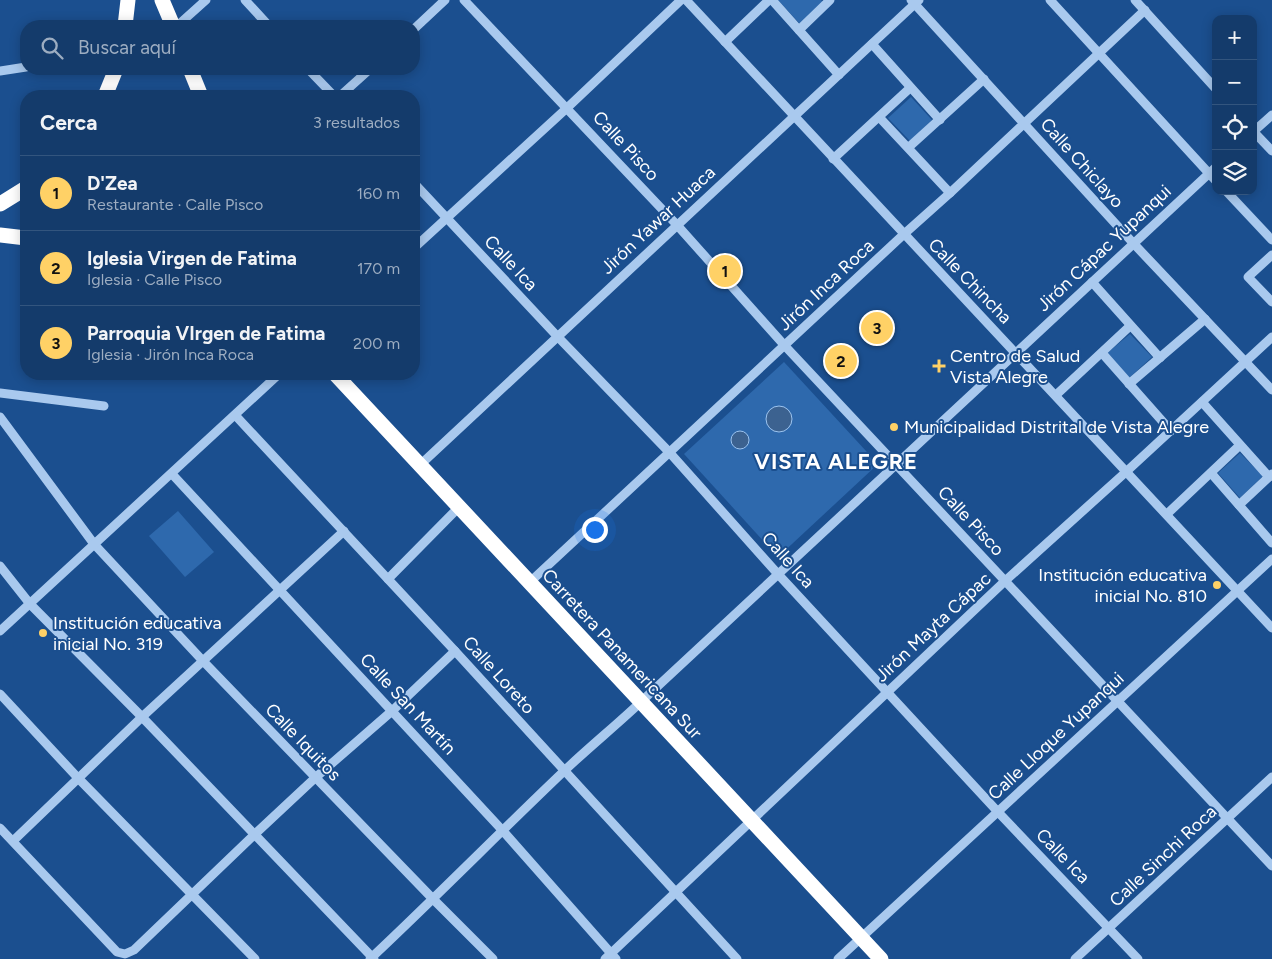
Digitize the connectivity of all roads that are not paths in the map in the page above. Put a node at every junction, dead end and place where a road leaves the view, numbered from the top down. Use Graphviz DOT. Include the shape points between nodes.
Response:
graph roads {
  1 [pos="128,0"];
  2 [pos="162,0"];
  3 [pos="206,0"];
  4 [pos="245,0"];
  5 [pos="445,0"];
  6 [pos="464,0"];
  7 [pos="681,0"];
  8 [pos="686,0"];
  9 [pos="771,0"];
  10 [pos="829,0"];
  11 [pos="1050,0"];
  12 [pos="1135,0"];
  13 [pos="915,1"];
  14 [pos="1145,10"];
  15 [pos="126,20"];
  16 [pos="170,20"];
  17 [pos="184,20"];
  18 [pos="263,20"];
  19 [pos="420,23"];
  20 [pos="799,30"];
  21 [pos="724,42"];
  22 [pos="872,44"];
  23 [pos="1099,54"];
  24 [pos="20,68"];
  25 [pos="0,71"];
  26 [pos="114,75"];
  27 [pos="192,75"];
  28 [pos="314,75"];
  29 [pos="363,75"];
  30 [pos="839,75"];
  31 [pos="984,79"];
  32 [pos="1212,85"];
  33 [pos="910,88"];
  34 [pos="107,90"];
  35 [pos="199,90"];
  36 [pos="328,90"];
  37 [pos="347,90"];
  38 [pos="567,108"];
  39 [pos="1272,115"];
  40 [pos="794,117"];
  41 [pos="879,117"];
  42 [pos="940,120"];
  43 [pos="1024,124"];
  44 [pos="1257,128"];
  45 [pos="1257,135"];
  46 [pos="908,147"];
  47 [pos="1272,151"];
  48 [pos="833,159"];
  49 [pos="1212,170"];
  50 [pos="420,189"];
  51 [pos="20,192"];
  52 [pos="950,193"];
  53 [pos="1230,195"];
  54 [pos="0,204"];
  55 [pos="447,218"];
  56 [pos="677,225"];
  57 [pos="0,235"];
  58 [pos="903,235"];
  59 [pos="20,237"];
  60 [pos="1272,240"];
  61 [pos="420,243"];
  62 [pos="1134,244"];
  63 [pos="1272,255"];
  64 [pos="1092,282"];
  65 [pos="1272,302"];
  66 [pos="1205,319"];
  67 [pos="1130,326"];
  68 [pos="558,336"];
  69 [pos="1272,337"];
  70 [pos="785,346"];
  71 [pos="1015,352"];
  72 [pos="1102,353"];
  73 [pos="1160,358"];
  74 [pos="1246,362"];
  75 [pos="273,380"];
  76 [pos="342,380"];
  77 [pos="1129,384"];
  78 [pos="1272,390"];
  79 [pos="0,393"];
  80 [pos="1056,395"];
  81 [pos="1202,402"];
  82 [pos="104,406"];
  83 [pos="235,415"];
  84 [pos="0,417"];
  85 [pos="1171,431"];
  86 [pos="1240,446"];
  87 [pos="670,453"];
  88 [pos="420,465"];
  89 [pos="896,465"];
  90 [pos="1127,472"];
  91 [pos="1211,473"];
  92 [pos="172,474"];
  93 [pos="1270,476"];
  94 [pos="1239,505"];
  95 [pos="459,507"];
  96 [pos="1166,514"];
  97 [pos="344,531"];
  98 [pos="1272,543"];
  99 [pos="94,544"];
  100 [pos="1272,559"];
  101 [pos="0,566"];
  102 [pos="777,573"];
  103 [pos="388,579"];
  104 [pos="1005,581"];
  105 [pos="530,582"];
  106 [pos="279,590"];
  107 [pos="1238,591"];
  108 [pos="30,604"];
  109 [pos="1272,628"];
  110 [pos="0,631"];
  111 [pos="455,651"];
  112 [pos="203,661"];
  113 [pos="888,692"];
  114 [pos="0,694"];
  115 [pos="1118,700"];
  116 [pos="641,701"];
  117 [pos="392,711"];
  118 [pos="142,717"];
  119 [pos="564,771"];
  120 [pos="1272,777"];
  121 [pos="78,778"];
  122 [pos="316,778"];
  123 [pos="998,812"];
  124 [pos="1228,819"];
  125 [pos="750,821"];
  126 [pos="0,828"];
  127 [pos="503,830"];
  128 [pos="254,835"];
  129 [pos="13,841"];
  130 [pos="1272,866"];
  131 [pos="676,892"];
  132 [pos="192,894"];
  133 [pos="432,898"];
  134 [pos="1109,928"];
  135 [pos="862,938"];
  136 [pos="611,957"];
  137 [pos="372,958"];
  138 [pos="255,959"];
  139 [pos="493,959"];
  140 [pos="737,959"];
  141 [pos="838,959"];
  142 [pos="881,959"];
  143 [pos="1075,959"];
  144 [pos="1138,959"];
  1 -- 15 [label="highway"];
  2 -- 16 [label="highway"];
  3 -- 17 [label="street"];
  4 -- 18 [label="street"];
  5 -- 19 [label="street"];
  6 -- 38 [label="street, Calle Pisco"];
  7 -- 38 [label="street"];
  8 -- 21 [label="street, Calle Chincha"];
  9 -- 20 [label="street"];
  9 -- 21 [label="street"];
  10 -- 20 [label="street"];
  11 -- 23 [label="street"];
  12 -- 14 [label="street"];
  13 -- 22 [label="street, Jirón Yawar Huaca"];
  13 -- 31 [label="street, Calle Chiclayo"];
  14 -- 23 [label="street, Jirón Inca Roca"];
  14 -- 32 [label="street"];
  20 -- 30 [label="street"];
  21 -- 40 [label="street, Calle Chincha"];
  22 -- 30 [label="street, Jirón Yawar Huaca"];
  22 -- 33 [label="street"];
  23 -- 43 [label="street, Jirón Inca Roca"];
  23 -- 49 [label="street"];
  24 -- 25 [label="street"];
  26 -- 34 [label="highway"];
  27 -- 35 [label="highway"];
  28 -- 36 [label="street"];
  29 -- 37 [label="street"];
  30 -- 40 [label="street, Jirón Yawar Huaca"];
  31 -- 42 [label="street"];
  31 -- 43 [label="street, Calle Chiclayo"];
  33 -- 41 [label="street"];
  33 -- 42 [label="street"];
  38 -- 55 [label="street"];
  38 -- 56 [label="street, Calle Pisco"];
  39 -- 44 [label="street"];
  40 -- 48 [label="street, Calle Chincha"];
  40 -- 56 [label="street, Jirón Yawar Huaca"];
  41 -- 46 [label="street"];
  41 -- 48 [label="street"];
  42 -- 46 [label="street"];
  43 -- 52 [label="street, Jirón Inca Roca"];
  43 -- 62 [label="street, Calle Chiclayo"];
  45 -- 47 [label="street"];
  46 -- 52 [label="street"];
  48 -- 58 [label="street, Calle Chincha"];
  49 -- 62 [label="street, Jirón Cápac Yupanqui"];
  50 -- 55 [label="street, Calle Ica"];
  51 -- 54 [label="highway"];
  52 -- 58 [label="street, Jirón Inca Roca"];
  53 -- 60 [label="street"];
  55 -- 61 [label="street"];
  55 -- 68 [label="street, Calle Ica"];
  56 -- 68 [label="street, Jirón Yawar Huaca"];
  56 -- 70 [label="street, Calle Pisco"];
  57 -- 59 [label="highway"];
  58 -- 70 [label="street, Jirón Inca Roca"];
  58 -- 71 [label="street, Calle Chincha"];
  62 -- 64 [label="street, Jirón Cápac Yupanqui"];
  62 -- 66 [label="street, Calle Chiclayo"];
  63 -- 65 [label="street" via="1248,277"];
  64 -- 67 [label="street"];
  64 -- 71 [label="street, Jirón Cápac Yupanqui"];
  66 -- 73 [label="street"];
  66 -- 74 [label="street, Calle Chiclayo"];
  67 -- 72 [label="street"];
  67 -- 73 [label="street"];
  68 -- 87 [label="street, Calle Ica"];
  68 -- 88 [label="street, Jirón Yawar Huaca"];
  69 -- 74 [label="street, Jirón Mayta Cápac"];
  70 -- 87 [label="street, Jirón Inca Roca"];
  70 -- 89 [label="street, Calle Pisco"];
  71 -- 80 [label="street, Calle Chincha"];
  71 -- 89 [label="street, Jirón Cápac Yupanqui"];
  72 -- 77 [label="street"];
  72 -- 80 [label="street"];
  73 -- 77 [label="street"];
  74 -- 78 [label="street, Calle Chiclayo"];
  74 -- 81 [label="street, Jirón Mayta Cápac"];
  75 -- 83 [label="street"];
  76 -- 88 [label="highway, Carretera Panamericana Sur"];
  77 -- 85 [label="street"];
  79 -- 82 [label="street"];
  80 -- 90 [label="street, Calle Chincha"];
  81 -- 85 [label="street, Jirón Mayta Cápac"];
  81 -- 86 [label="street"];
  83 -- 92 [label="street"];
  83 -- 97 [label="street, Calle Loreto"];
  84 -- 99 [label="street, Calle Iquitos"];
  85 -- 90 [label="street, Jirón Mayta Cápac"];
  86 -- 91 [label="street"];
  86 -- 93 [label="street"];
  87 -- 102 [label="street, Calle Ica"];
  87 -- 105 [label="street, Jirón Inca Roca"];
  88 -- 95 [label="highway, Carretera Panamericana Sur"];
  89 -- 102 [label="street, Jirón Cápac Yupanqui"];
  89 -- 104 [label="street, Calle Pisco"];
  90 -- 96 [label="street, Calle Chincha"];
  90 -- 104 [label="street, Jirón Mayta Cápac"];
  91 -- 94 [label="street"];
  91 -- 96 [label="street"];
  92 -- 99 [label="street"];
  92 -- 106 [label="street, Calle San Martín"];
  93 -- 94 [label="street"];
  94 -- 98 [label="street"];
  95 -- 103 [label="street"];
  95 -- 105 [label="highway, Carretera Panamericana Sur"];
  96 -- 107 [label="street, Calle Chincha"];
  97 -- 103 [label="street, Calle Loreto"];
  97 -- 106 [label="street"];
  99 -- 108 [label="street"];
  99 -- 112 [label="street, Calle Iquitos"];
  100 -- 107 [label="street, Calle Lloque Yupanqui"];
  101 -- 108 [label="street"];
  102 -- 113 [label="street, Calle Ica"];
  102 -- 116 [label="street, Jirón Cápac Yupanqui"];
  103 -- 111 [label="street, Calle Loreto"];
  104 -- 113 [label="street, Jirón Mayta Cápac"];
  104 -- 115 [label="street, Calle Pisco"];
  105 -- 116 [label="highway, Carretera Panamericana Sur"];
  106 -- 112 [label="street"];
  106 -- 117 [label="street, Calle San Martín"];
  107 -- 109 [label="street, Calle Chincha"];
  107 -- 115 [label="street, Calle Lloque Yupanqui"];
  108 -- 110 [label="street"];
  108 -- 118 [label="street"];
  111 -- 117 [label="street"];
  111 -- 119 [label="street, Calle Loreto"];
  112 -- 118 [label="street"];
  112 -- 122 [label="street, Calle Iquitos"];
  113 -- 123 [label="street, Calle Ica"];
  113 -- 125 [label="street, Jirón Mayta Cápac"];
  114 -- 121 [label="street"];
  115 -- 123 [label="street, Calle Lloque Yupanqui"];
  115 -- 124 [label="street, Calle Pisco"];
  116 -- 119 [label="street, Jirón Cápac Yupanqui"];
  116 -- 125 [label="highway, Carretera Panamericana Sur"];
  117 -- 122 [label="street"];
  117 -- 127 [label="street, Calle San Martín"];
  118 -- 121 [label="street"];
  118 -- 128 [label="street"];
  119 -- 127 [label="street, Jirón Cápac Yupanqui"];
  119 -- 131 [label="street, Calle Loreto"];
  120 -- 124 [label="street, Calle Sinchi Roca"];
  121 -- 129 [label="street"];
  121 -- 132 [label="street"];
  122 -- 128 [label="street"];
  122 -- 133 [label="street, Calle Iquitos"];
  123 -- 134 [label="street, Calle Ica"];
  123 -- 135 [label="street, Calle Lloque Yupanqui"];
  124 -- 130 [label="street, Calle Pisco"];
  124 -- 134 [label="street, Calle Sinchi Roca"];
  125 -- 131 [label="street, Jirón Mayta Cápac"];
  125 -- 135 [label="highway, Carretera Panamericana Sur"];
  126 -- 129 [label="street"];
  127 -- 133 [label="street, Jirón Cápac Yupanqui"];
  127 -- 136 [label="street, Calle San Martín"];
  128 -- 132 [label="street"];
  128 -- 137 [label="street"];
  129 -- 132 [label="street" via="117,952 125,954 134,950"];
  131 -- 136 [label="street, Jirón Mayta Cápac"];
  131 -- 140 [label="street, Calle Loreto"];
  132 -- 138 [label="street"];
  133 -- 137 [label="street, Jirón Cápac Yupanqui"];
  133 -- 139 [label="street, Calle Iquitos"];
  134 -- 143 [label="street, Calle Sinchi Roca"];
  134 -- 144 [label="street, Calle Ica"];
  135 -- 141 [label="street, Calle Lloque Yupanqui"];
  135 -- 142 [label="highway, Carretera Panamericana Sur"];
}
